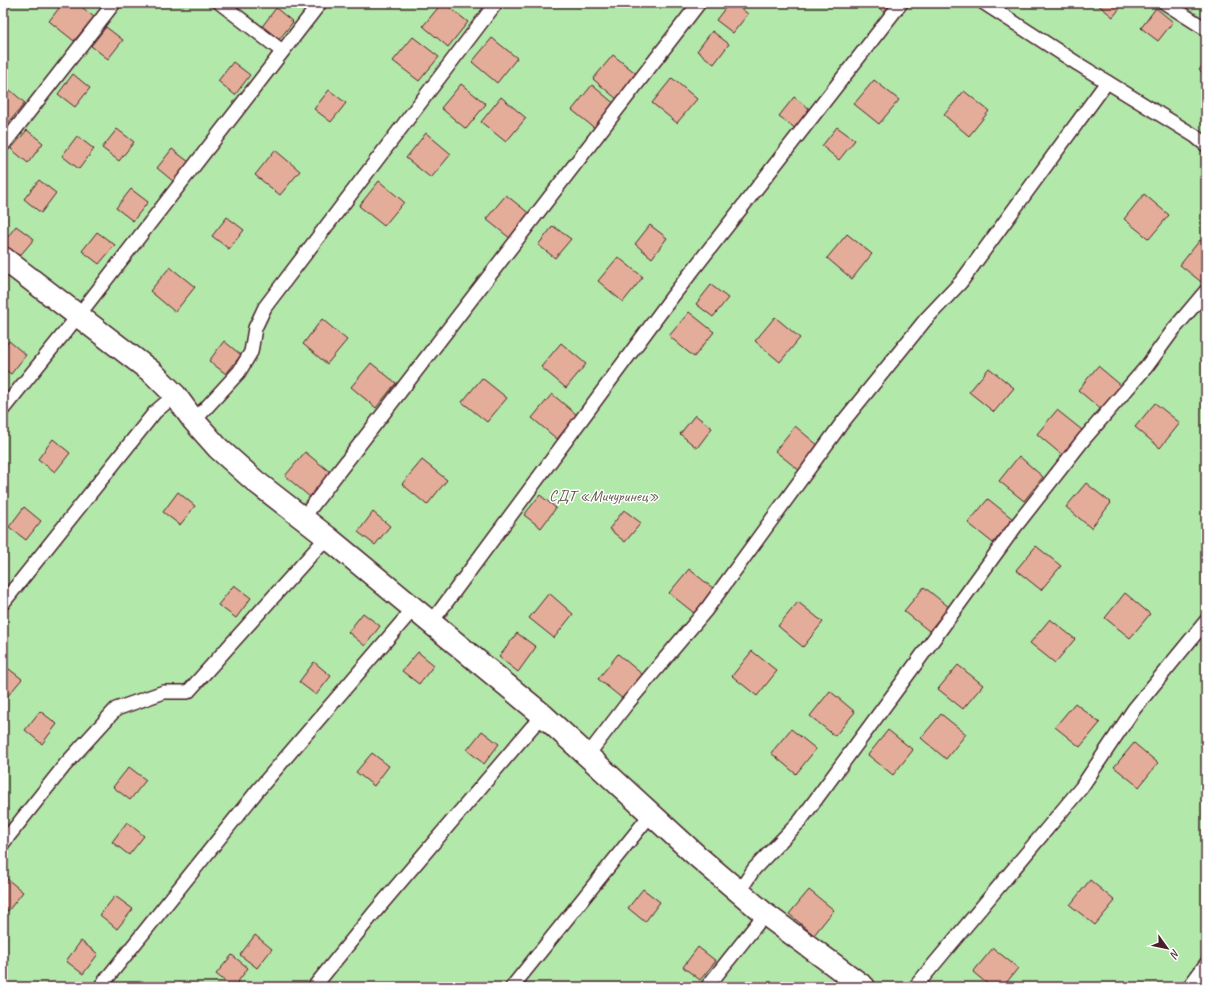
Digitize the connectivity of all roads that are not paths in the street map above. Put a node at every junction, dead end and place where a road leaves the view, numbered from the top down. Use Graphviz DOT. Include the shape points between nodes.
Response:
graph roads {
  1 [pos="114,3"];
  2 [pos="220,3"];
  3 [pos="320,3"];
  4 [pos="496,3"];
  5 [pos="700,3"];
  6 [pos="901,3"];
  7 [pos="984,3"];
  8 [pos="1165,3"];
  9 [pos="1206,29"];
  10 [pos="282,51"];
  11 [pos="1107,82"];
  12 [pos="3,145"];
  13 [pos="1206,145"];
  14 [pos="3,258"];
  15 [pos="1206,291"];
  16 [pos="78,316"];
  17 [pos="175,395"];
  18 [pos="3,409"];
  19 [pos="194,421"];
  20 [pos="303,518"];
  21 [pos="327,536"];
  22 [pos="3,603"];
  23 [pos="414,608"];
  24 [pos="1206,621"];
  25 [pos="431,623"];
  26 [pos="544,716"];
  27 [pos="587,756"];
  28 [pos="650,814"];
  29 [pos="3,843"];
  30 [pos="739,892"];
  31 [pos="765,914"];
  32 [pos="1206,964"];
  33 [pos="100,987"];
  34 [pos="314,987"];
  35 [pos="512,987"];
  36 [pos="707,987"];
  37 [pos="864,987"];
  38 [pos="915,987"];
  39 [pos="1189,987"];
  1 -- 12 [label="lane"];
  2 -- 10 [label="lane"];
  3 -- 10 [label="lane"];
  4 -- 19 [label="lane" via="265,308 255,328 251,352 239,372"];
  5 -- 20 [label="lane"];
  6 -- 25 [label="lane" via="672,297"];
  7 -- 11 [label="lane"];
  8 -- 9 [label="lane"];
  10 -- 16 [label="lane"];
  11 -- 13 [label="lane"];
  11 -- 27 [label="lane" via="961,282 926,319 842,422 706,610"];
  14 -- 16 [label="street"];
  15 -- 30 [label="lane" via="1015,527 800,821 754,869"];
  16 -- 17 [label="street" via="153,373"];
  16 -- 18 [label="lane"];
  17 -- 19 [label="street"];
  17 -- 22 [label="lane" via="155,412"];
  19 -- 20 [label="street" via="218,448"];
  20 -- 21 [label="street"];
  21 -- 23 [label="street"];
  21 -- 29 [label="lane" via="188,692 164,692 116,709 65,765"];
  23 -- 25 [label="street"];
  23 -- 33 [label="lane" via="258,790"];
  24 -- 38 [label="lane" via="1134,709 1081,788"];
  25 -- 26 [label="street"];
  26 -- 27 [label="street"];
  26 -- 34 [label="lane" via="516,745"];
  27 -- 28 [label="street"];
  28 -- 30 [label="street"];
  28 -- 35 [label="lane"];
  30 -- 31 [label="street"];
  31 -- 36 [label="lane"];
  31 -- 37 [label="street"];
  32 -- 39 [label="lane"];
}
